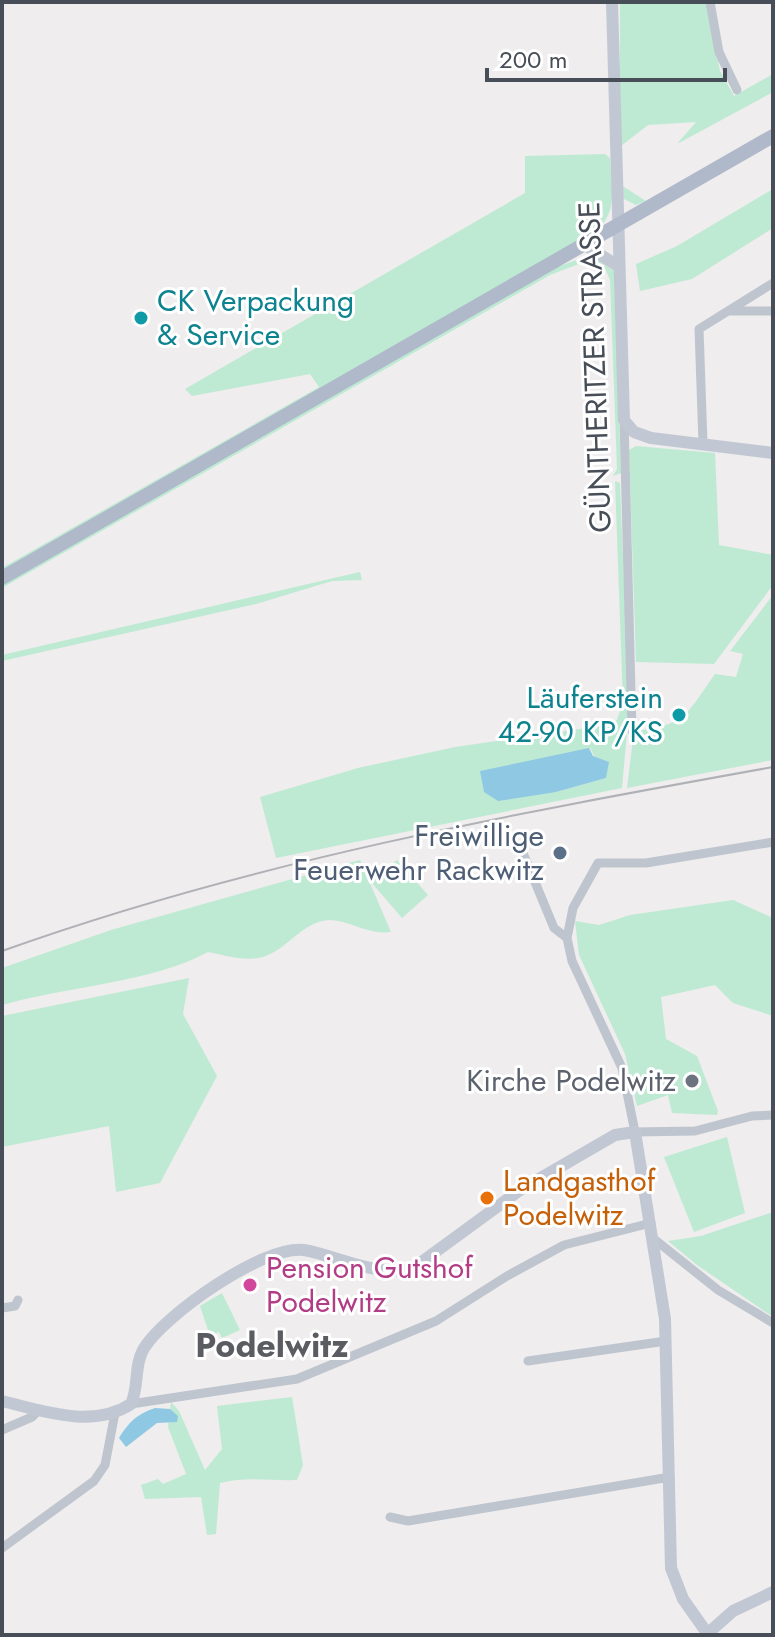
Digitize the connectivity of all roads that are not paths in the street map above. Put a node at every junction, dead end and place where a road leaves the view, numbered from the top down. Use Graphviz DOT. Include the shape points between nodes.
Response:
graph roads {
  1 [pos="612,2"];
  2 [pos="710,2"];
  3 [pos="737,90"];
  4 [pos="773,136"];
  5 [pos="616,226"];
  6 [pos="585,245"];
  7 [pos="618,266"];
  8 [pos="773,283"];
  9 [pos="727,311"];
  10 [pos="773,311"];
  11 [pos="624,420"];
  12 [pos="703,443"];
  13 [pos="773,453"];
  14 [pos="2,578"];
  15 [pos="632,731"];
  16 [pos="773,842"];
  17 [pos="523,853"];
  18 [pos="567,938"];
  19 [pos="773,1115"];
  20 [pos="635,1132"];
  21 [pos="651,1223"];
  22 [pos="654,1239"];
  23 [pos="18,1300"];
  24 [pos="2,1308"];
  25 [pos="773,1323"];
  26 [pos="666,1341"];
  27 [pos="528,1361"];
  28 [pos="2,1401"];
  29 [pos="131,1404"];
  30 [pos="38,1411"];
  31 [pos="115,1413"];
  32 [pos="2,1430"];
  33 [pos="670,1477"];
  34 [pos="390,1517"];
  35 [pos="2,1548"];
  36 [pos="773,1592"];
  37 [pos="707,1634"];
  1 -- 5 [label="street, GÜNTHERITZER STRASSE"];
  2 -- 3 [label="street" via="719,52"];
  4 -- 5 [label="main road"];
  5 -- 6 [label="main road"];
  5 -- 7 [label="street, GÜNTHERITZER STRASSE"];
  6 -- 7 [label="street"];
  6 -- 14 [label="main road"];
  7 -- 11 [label="street, GÜNTHERITZER STRASSE"];
  8 -- 9 [label="street"];
  9 -- 10 [label="street"];
  9 -- 12 [label="street" via="697,334"];
  11 -- 12 [label="street" via="642,436"];
  11 -- 15 [label="street, GÜNTHERITZER STRASSE"];
  12 -- 13 [label="street"];
  16 -- 18 [label="street" via="646,863 598,863 573,908"];
  17 -- 18 [label="street" via="554,928"];
  18 -- 20 [label="street" via="572,961 622,1068"];
  19 -- 20 [label="street" via="695,1131"];
  20 -- 21 [label="street"];
  20 -- 29 [label="street" via="615,1135 520,1190 412,1269 358,1265 304,1250 265,1257 169,1319 142,1351"];
  21 -- 22 [label="street"];
  21 -- 29 [label="street" via="564,1245 436,1321 297,1379"];
  22 -- 25 [label="street" via="718,1290"];
  22 -- 26 [label="street"];
  23 -- 24 [label="street" via="15,1306"];
  26 -- 27 [label="street"];
  26 -- 33 [label="street"];
  28 -- 30 [label="street"];
  29 -- 31 [label="street"];
  30 -- 31 [label="street" via="66,1416"];
  30 -- 32 [label="street"];
  31 -- 35 [label="street" via="105,1465 94,1481"];
  33 -- 34 [label="street" via="408,1521"];
  33 -- 37 [label="street" via="671,1568 683,1599"];
  36 -- 37 [label="street" via="733,1611"];
}
